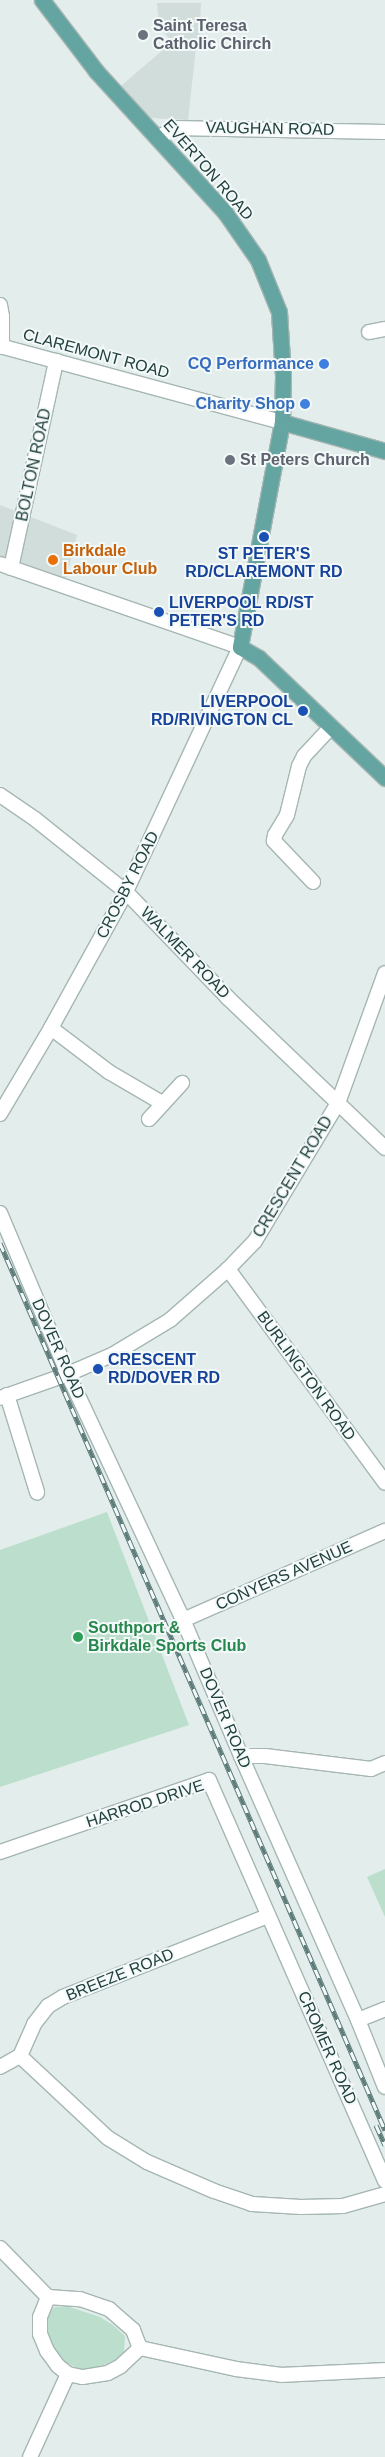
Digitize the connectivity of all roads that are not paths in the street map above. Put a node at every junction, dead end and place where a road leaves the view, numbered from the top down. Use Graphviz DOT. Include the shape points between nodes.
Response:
graph roads {
  1 [pos="42,0"];
  2 [pos="385,132"];
  3 [pos="159,138"];
  4 [pos="0,305"];
  5 [pos="385,329"];
  6 [pos="369,332"];
  7 [pos="1,346"];
  8 [pos="56,361"];
  9 [pos="282,422"];
  10 [pos="385,451"];
  11 [pos="5,566"];
  12 [pos="240,647"];
  13 [pos="331,727"];
  14 [pos="385,778"];
  15 [pos="0,795"];
  16 [pos="313,882"];
  17 [pos="126,892"];
  18 [pos="385,973"];
  19 [pos="51,1028"];
  20 [pos="182,1083"];
  21 [pos="162,1102"];
  22 [pos="338,1103"];
  23 [pos="0,1114"];
  24 [pos="149,1119"];
  25 [pos="385,1148"];
  26 [pos="0,1213"];
  27 [pos="228,1270"];
  28 [pos="64,1375"];
  29 [pos="4,1396"];
  30 [pos="385,1482"];
  31 [pos="37,1492"];
  32 [pos="385,1531"];
  33 [pos="183,1620"];
  34 [pos="240,1756"];
  35 [pos="385,1763"];
  36 [pos="0,1852"];
  37 [pos="268,1916"];
  38 [pos="385,2009"];
  39 [pos="358,2020"];
  40 [pos="20,2056"];
  41 [pos="0,2067"];
  42 [pos="385,2088"];
  43 [pos="385,2181"];
  44 [pos="385,2194"];
  45 [pos="0,2248"];
  46 [pos="48,2297"];
  47 [pos="140,2348"];
  48 [pos="385,2370"];
  49 [pos="68,2374"];
  50 [pos="30,2457"];
  1 -- 3 [label="main road, EVERTON ROAD" via="96,70"];
  2 -- 3 [label="street, VAUGHAN ROAD" via="173,128"];
  3 -- 9 [label="main road, EVERTON ROAD" via="224,211 258,260 280,312"];
  4 -- 7 [label="street"];
  5 -- 6 [label="street"];
  7 -- 8 [label="street, CLAREMONT ROAD"];
  8 -- 9 [label="street, CLAREMONT ROAD"];
  8 -- 11 [label="street, BOLTON ROAD"];
  9 -- 10 [label="main road, CLAREMONT ROAD"];
  9 -- 12 [label="main road, EVERTON ROAD"];
  11 -- 12 [label="street"];
  12 -- 13 [label="main road" via="259,658"];
  12 -- 17 [label="street, CROSBY ROAD"];
  13 -- 14 [label="main road"];
  13 -- 16 [label="street" via="301,761 287,815 274,841"];
  15 -- 17 [label="street, WALMER ROAD"];
  17 -- 19 [label="street, CROSBY ROAD"];
  17 -- 22 [label="street, WALMER ROAD" via="228,998"];
  18 -- 22 [label="street, CRESCENT ROAD"];
  19 -- 21 [label="street" via="109,1072"];
  19 -- 23 [label="street, CROSBY ROAD"];
  20 -- 21 [label="street"];
  21 -- 24 [label="street"];
  22 -- 25 [label="street, WALMER ROAD"];
  22 -- 27 [label="street, CRESCENT ROAD" via="255,1241"];
  26 -- 28 [label="street, DOVER ROAD"];
  27 -- 28 [label="street, CRESCENT ROAD" via="170,1320 112,1355"];
  27 -- 30 [label="street, BURLINGTON ROAD"];
  28 -- 29 [label="street, CRESCENT ROAD"];
  28 -- 33 [label="street, DOVER ROAD"];
  29 -- 31 [label="street"];
  32 -- 33 [label="street, CONYERS AVENUE"];
  33 -- 34 [label="street, DOVER ROAD"];
  34 -- 35 [label="street" via="265,1756 371,1770"];
  34 -- 39 [label="street, DOVER ROAD"];
  36 -- 37 [label="street, HARROD DRIVE" via="209,1780"];
  37 -- 40 [label="street, BREEZE ROAD" via="63,1997 48,2006 34,2024"];
  37 -- 43 [label="street, CROMER ROAD"];
  38 -- 39 [label="street"];
  39 -- 42 [label="street, DOVER ROAD"];
  40 -- 41 [label="street"];
  40 -- 44 [label="street" via="108,2138 148,2162 214,2190 252,2204 301,2207 343,2206"];
  45 -- 46 [label="street"];
  46 -- 47 [label="street" via="80,2299 109,2309 133,2330"];
  46 -- 49 [label="street" via="40,2316 40,2334 58,2366"];
  47 -- 48 [label="street" via="236,2369 282,2375"];
  47 -- 49 [label="street" via="108,2374 89,2377"];
  49 -- 50 [label="street"];
}
